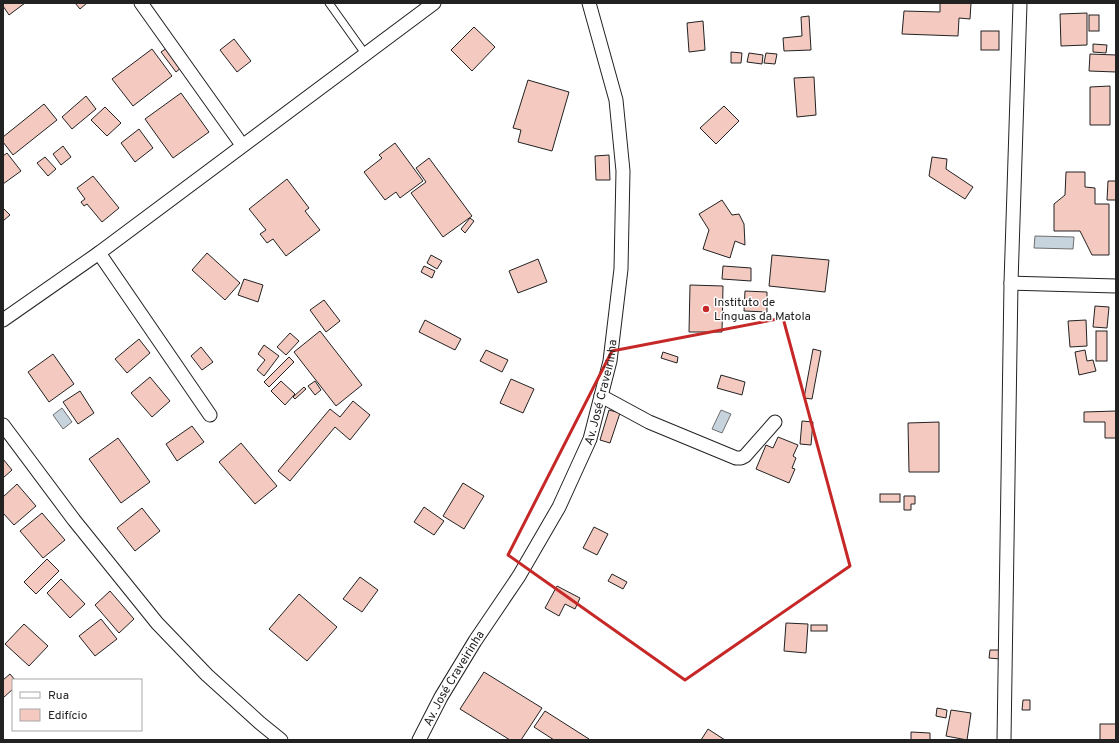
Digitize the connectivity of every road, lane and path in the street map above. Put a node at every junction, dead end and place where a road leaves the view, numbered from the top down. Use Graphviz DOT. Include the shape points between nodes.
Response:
graph roads {
  1 [pos="141,3"];
  2 [pos="329,3"];
  3 [pos="434,3"];
  4 [pos="589,3"];
  5 [pos="1020,3"];
  6 [pos="366,55"];
  7 [pos="242,145"];
  8 [pos="99,253"];
  9 [pos="1011,283"];
  10 [pos="1116,286"];
  11 [pos="3,320"];
  12 [pos="601,396"];
  13 [pos="210,414"];
  14 [pos="775,422"];
  15 [pos="3,425"];
  16 [pos="281,740"];
  17 [pos="419,740"];
  18 [pos="1004,740"];
  1 -- 7 [label="street"];
  2 -- 6 [label="lane"];
  3 -- 6 [label="street"];
  4 -- 12 [label="street, Av. José Craveirinha" via="616,100 623,171 621,269 610,361"];
  5 -- 9 [label="street"];
  6 -- 7 [label="street"];
  7 -- 8 [label="street"];
  8 -- 11 [label="street"];
  8 -- 13 [label="street"];
  9 -- 10 [label="street"];
  9 -- 18 [label="street"];
  12 -- 14 [label="street" via="649,422 736,458 745,456"];
  12 -- 17 [label="street, Av. José Craveirinha" via="590,439 559,507 519,576 474,641"];
  15 -- 16 [label="street" via="74,520 157,623 207,675"];
}
